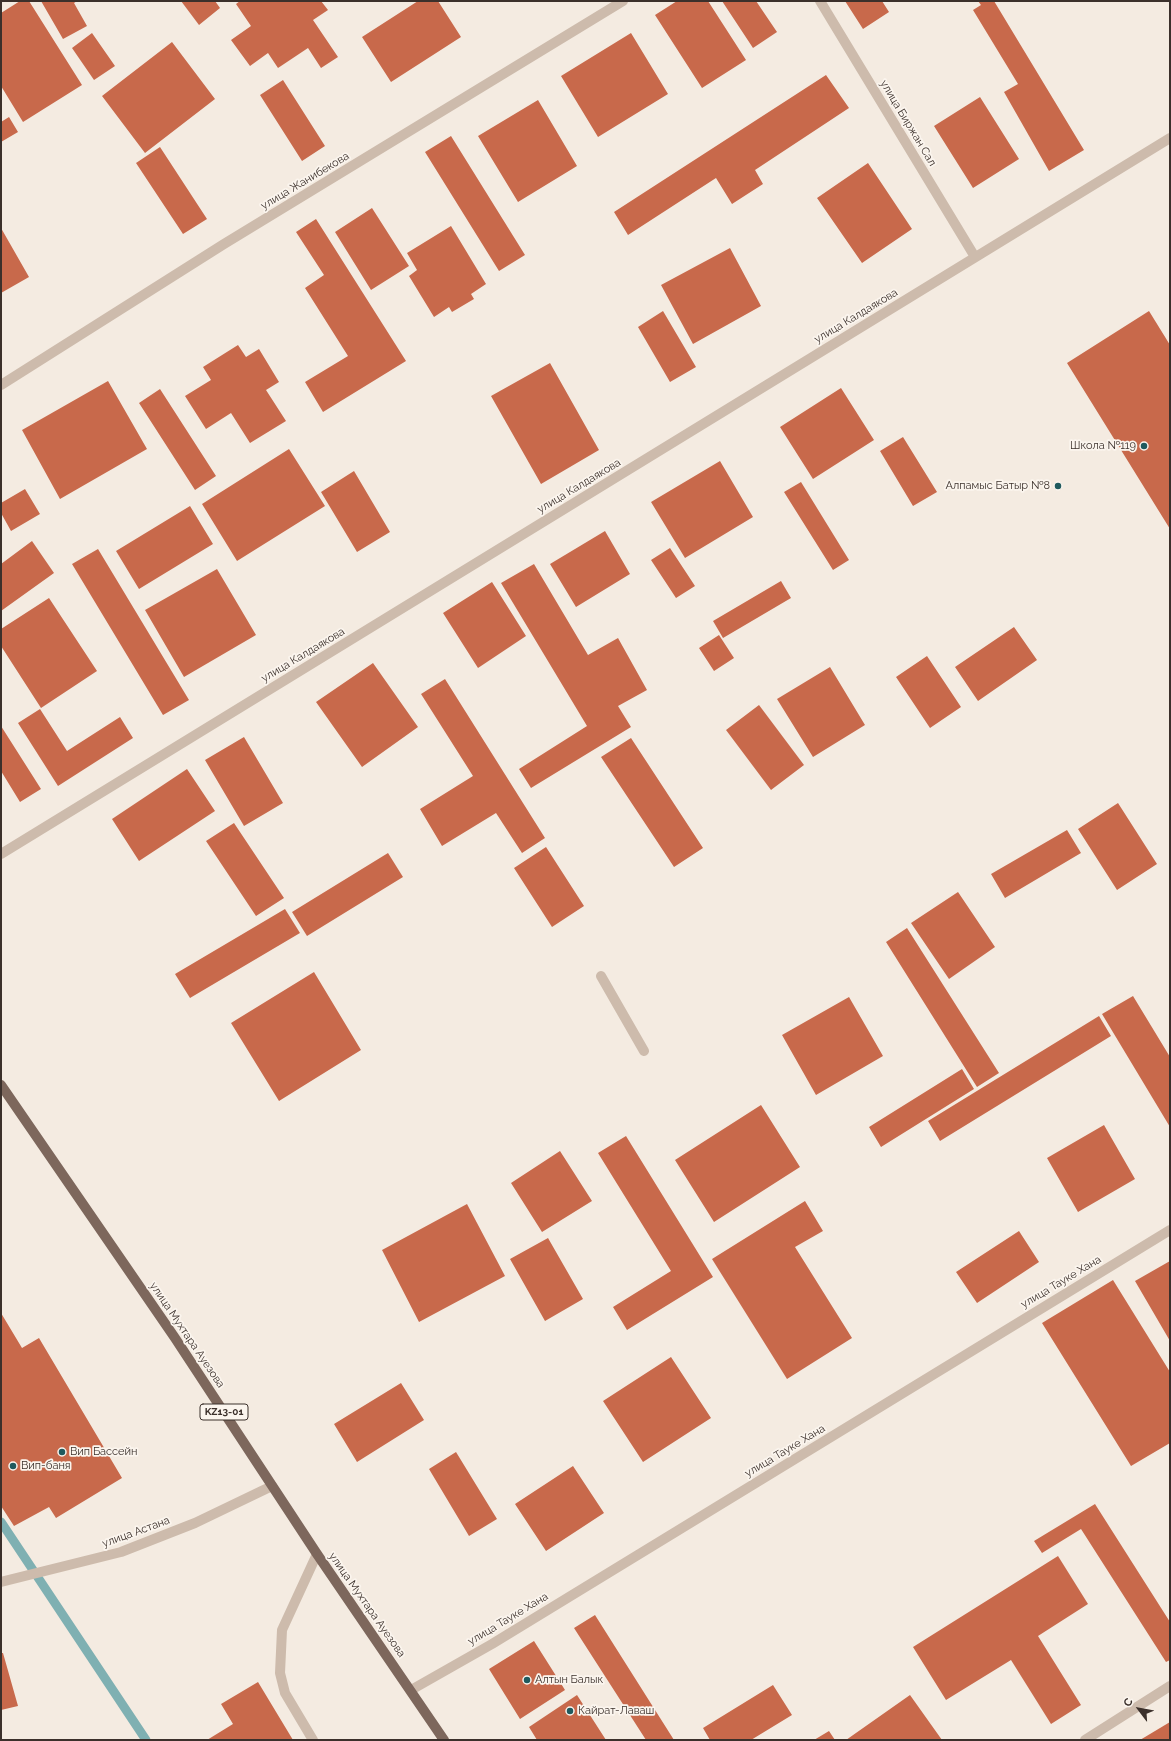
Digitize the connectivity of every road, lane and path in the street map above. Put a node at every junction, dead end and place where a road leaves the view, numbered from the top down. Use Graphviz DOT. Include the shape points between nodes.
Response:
graph roads {
  1 [pos="623,1"];
  2 [pos="820,1"];
  3 [pos="1170,138"];
  4 [pos="975,258"];
  5 [pos="1,385"];
  6 [pos="1,854"];
  7 [pos="601,976"];
  8 [pos="644,1051"];
  9 [pos="1,1086"];
  10 [pos="1170,1230"];
  11 [pos="272,1486"];
  12 [pos="317,1554"];
  13 [pos="1,1582"];
  14 [pos="1170,1686"];
  15 [pos="411,1690"];
  16 [pos="314,1740"];
  17 [pos="444,1740"];
  18 [pos="1086,1740"];
  1 -- 5 [label="street, улица Жанибекова" via="224,244"];
  2 -- 4 [label="street, улица Биржан Сал"];
  3 -- 4 [label="street, улица Калдаякова"];
  4 -- 6 [label="street, улица Калдаякова"];
  7 -- 8 [label="street"];
  9 -- 11 [label="main road, улица Мухтара Ауезова / KZ13-01" via="171,1331"];
  10 -- 15 [label="street, улица Тауке Хана" via="505,1636"];
  11 -- 12 [label="main road, улица Мухтара Ауезова / KZ13-01"];
  11 -- 13 [label="street, улица Астана" via="195,1523 121,1552"];
  12 -- 15 [label="main road, улица Мухтара Ауезова / KZ13-01"];
  12 -- 16 [label="street" via="282,1630 280,1673 285,1693"];
  14 -- 18 [label="street"];
  15 -- 17 [label="main road, улица Мухтара Ауезова / KZ13-01"];
}
